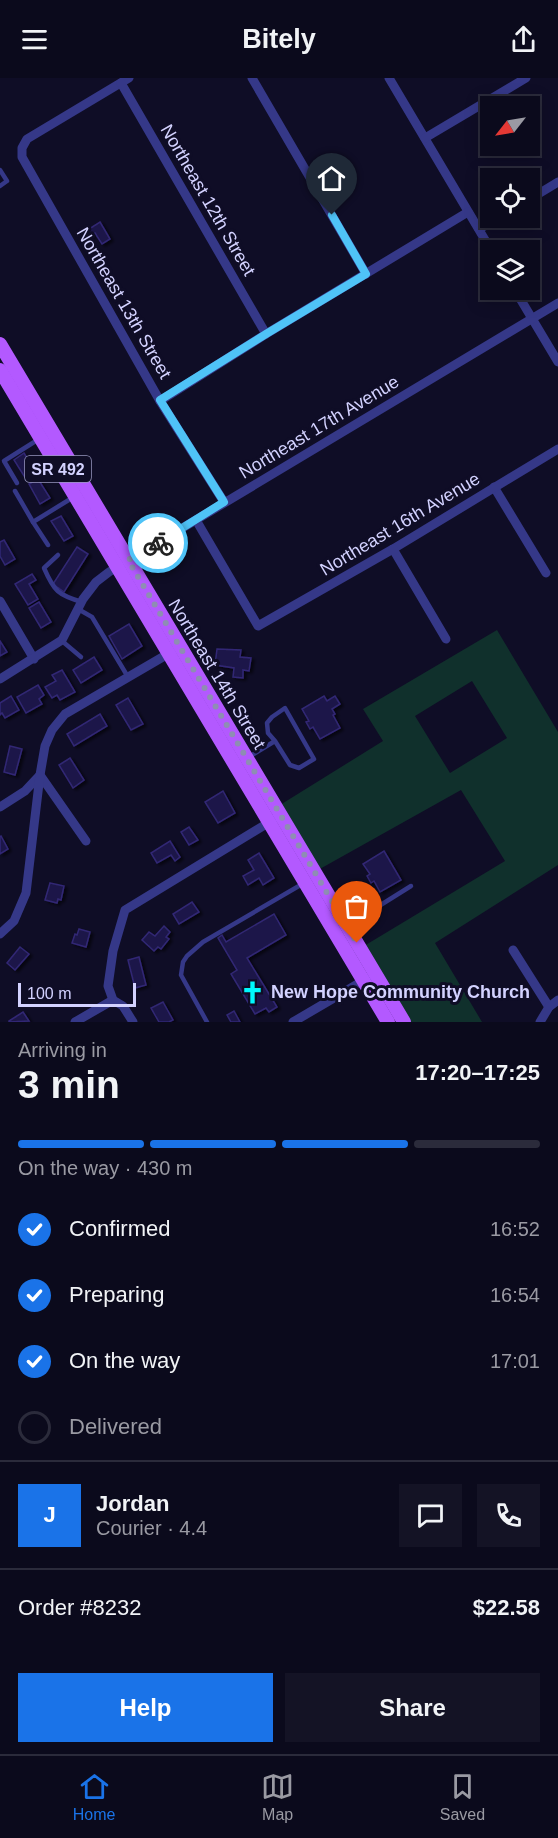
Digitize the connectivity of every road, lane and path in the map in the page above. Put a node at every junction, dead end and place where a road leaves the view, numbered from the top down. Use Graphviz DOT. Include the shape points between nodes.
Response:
graph roads {
  1 [pos="252,78"];
  2 [pos="389,78"];
  3 [pos="526,78"];
  4 [pos="125,80"];
  5 [pos="425,138"];
  6 [pos="0,170"];
  7 [pos="558,182"];
  8 [pos="0,186"];
  9 [pos="540,193"];
  10 [pos="468,212"];
  11 [pos="479,229"];
  12 [pos="486,240"];
  13 [pos="366,274"];
  14 [pos="520,300"];
  15 [pos="558,303"];
  16 [pos="532,319"];
  17 [pos="266,334"];
  18 [pos="0,344"];
  19 [pos="558,362"];
  20 [pos="0,370"];
  21 [pos="160,400"];
  22 [pos="40,438"];
  23 [pos="558,449"];
  24 [pos="17,483"];
  25 [pos="494,487"];
  26 [pos="15,491"];
  27 [pos="75,496"];
  28 [pos="224,502"];
  29 [pos="196,520"];
  30 [pos="33,522"];
  31 [pos="48,545"];
  32 [pos="393,549"];
  33 [pos="58,555"];
  34 [pos="123,563"];
  35 [pos="546,573"];
  36 [pos="0,601"];
  37 [pos="80,605"];
  38 [pos="446,639"];
  39 [pos="62,640"];
  40 [pos="175,650"];
  41 [pos="81,657"];
  42 [pos="34,659"];
  43 [pos="128,677"];
  44 [pos="0,679"];
  45 [pos="275,741"];
  46 [pos="247,758"];
  47 [pos="40,775"];
  48 [pos="0,807"];
  49 [pos="275,819"];
  50 [pos="86,841"];
  51 [pos="304,882"];
  52 [pos="411,886"];
  53 [pos="332,901"];
  54 [pos="0,934"];
  55 [pos="513,951"];
  56 [pos="369,977"];
  57 [pos="113,1000"];
  58 [pos="558,1000"];
  59 [pos="549,1007"];
  60 [pos="309,1018"];
  61 [pos="75,1022"];
  62 [pos="133,1022"];
  63 [pos="207,1022"];
  64 [pos="293,1022"];
  65 [pos="387,1022"];
  66 [pos="404,1022"];
  67 [pos="540,1022"];
  1 -- 13 [label="street"];
  2 -- 5 [label="street"];
  3 -- 5 [label="street"];
  4 -- 17 [label="street, Northeast 12th Street"];
  4 -- 21 [label="street, Northeast 13th Street" via="27,139 22,157"];
  5 -- 10 [label="street"];
  6 -- 8 [label="lane" via="8,182"];
  7 -- 9 [label="street"];
  10 -- 11 [label="street"];
  10 -- 13 [label="street"];
  11 -- 12 [label="street"];
  13 -- 17 [label="street"];
  14 -- 16 [label="street"];
  15 -- 16 [label="street, Northeast 17th Avenue"];
  16 -- 19 [label="street"];
  16 -- 28 [label="street, Northeast 17th Avenue"];
  17 -- 21 [label="street"];
  18 -- 34 [label="main road, Northeast 14th Street / SR 492"];
  20 -- 22 [label="main road, Northeast 14th Street / SR 492"];
  21 -- 28 [label="street, Northeast 13th Street"];
  22 -- 24 [label="lane" via="4,461"];
  22 -- 27 [label="main road, Northeast 14th Street / SR 492"];
  23 -- 25 [label="street, Northeast 16th Avenue"];
  25 -- 32 [label="street, Northeast 16th Avenue"];
  25 -- 35 [label="street"];
  26 -- 30 [label="lane"];
  27 -- 30 [label="lane"];
  27 -- 34 [label="main road, Northeast 14th Street / SR 492"];
  28 -- 29 [label="street, Northeast 17th Avenue"];
  29 -- 32 [label="street, Northeast 16th Avenue" via="258,626"];
  29 -- 34 [label="street, Northeast 17th Avenue"];
  30 -- 31 [label="lane"];
  32 -- 38 [label="street"];
  33 -- 37 [label="lane" via="44,568 61,596"];
  34 -- 37 [label="street, Northeast 17th Avenue" via="96,582"];
  34 -- 40 [label="main road, Northeast 14th Street / SR 492"];
  36 -- 42 [label="street"];
  37 -- 39 [label="street, Northeast 17th Avenue"];
  37 -- 43 [label="lane" via="92,617"];
  39 -- 41 [label="lane"];
  39 -- 42 [label="street, Northeast 17th Avenue"];
  40 -- 43 [label="street"];
  40 -- 46 [label="main road, Northeast 14th Street / SR 492"];
  40 -- 49 [label="main road, Northeast 14th Street / SR 492"];
  42 -- 44 [label="street, Northeast 17th Avenue"];
  43 -- 47 [label="street" via="65,714 45,746"];
  45 -- 45 [label="lane" via="268,733 267,723 285,708 314,759 299,768 290,765"];
  45 -- 46 [label="lane"];
  46 -- 49 [label="main road, Northeast 14th Street / SR 492"];
  47 -- 48 [label="street" via="25,791"];
  47 -- 50 [label="street"];
  47 -- 54 [label="street" via="26,893 15,921"];
  49 -- 51 [label="main road, Northeast 14th Street / SR 492"];
  49 -- 53 [label="main road, Northeast 14th Street / SR 492"];
  49 -- 57 [label="street" via="124,910 108,986"];
  51 -- 56 [label="main road, Northeast 14th Street / SR 492"];
  51 -- 63 [label="lane" via="186,956 181,975"];
  52 -- 53 [label="lane" via="379,906 369,906 347,894"];
  53 -- 56 [label="main road, Northeast 14th Street / SR 492"];
  55 -- 59 [label="street"];
  56 -- 60 [label="street"];
  56 -- 65 [label="main road, Northeast 14th Street / SR 492"];
  56 -- 66 [label="main road, Northeast 14th Street / SR 492"];
  57 -- 61 [label="street"];
  57 -- 62 [label="street" via="123,1006"];
  58 -- 59 [label="street"];
  59 -- 67 [label="street"];
  60 -- 64 [label="street"];
}
